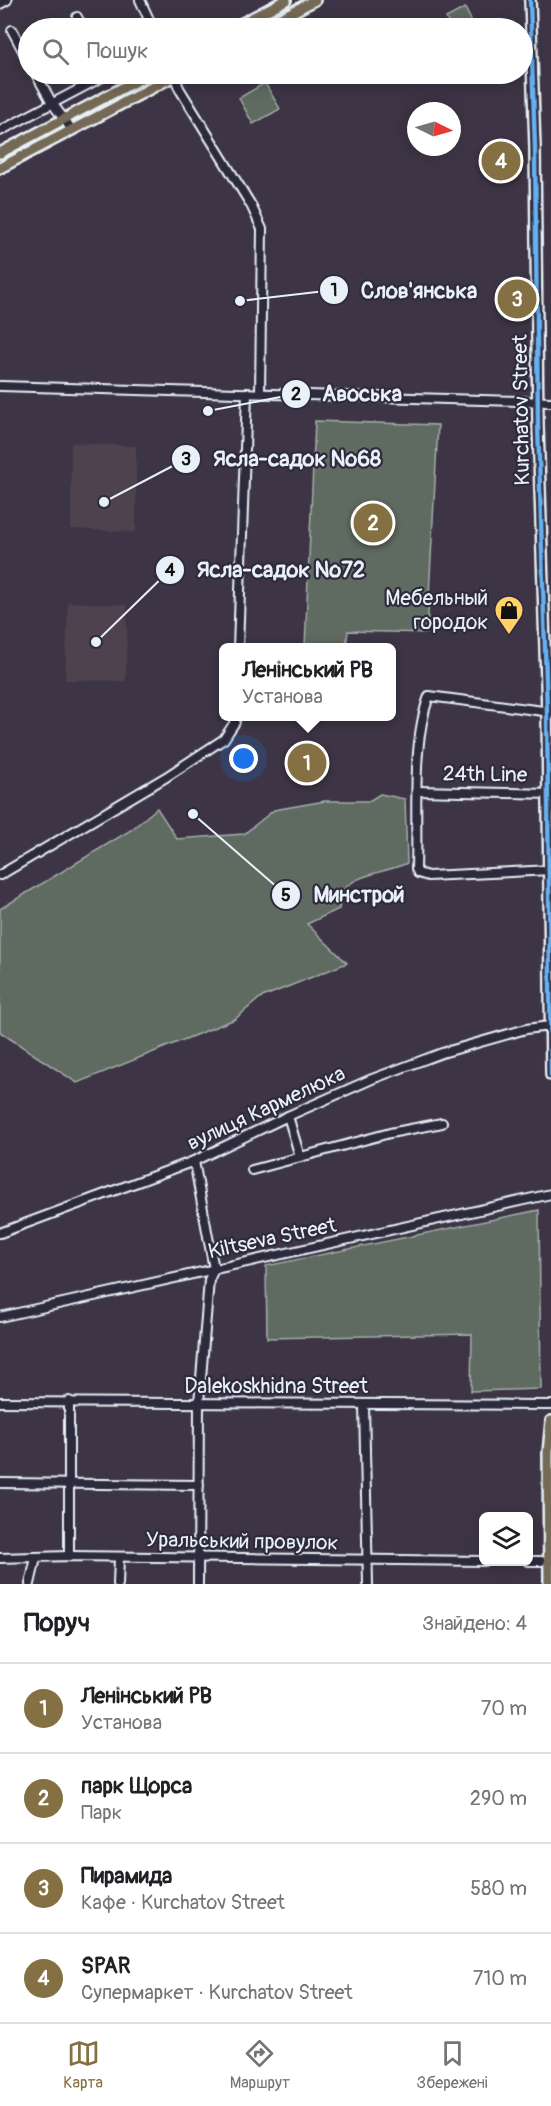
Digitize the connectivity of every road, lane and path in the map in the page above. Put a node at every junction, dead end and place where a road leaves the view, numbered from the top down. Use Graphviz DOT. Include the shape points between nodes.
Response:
graph roads {
  1 [pos="7,0"];
  2 [pos="140,0"];
  3 [pos="286,0"];
  4 [pos="315,0"];
  5 [pos="530,0"];
  6 [pos="0,4"];
  7 [pos="148,18"];
  8 [pos="252,18"];
  9 [pos="281,18"];
  10 [pos="530,18"];
  11 [pos="12,30"];
  12 [pos="18,41"];
  13 [pos="42,84"];
  14 [pos="88,84"];
  15 [pos="130,84"];
  16 [pos="157,84"];
  17 [pos="178,84"];
  18 [pos="532,84"];
  19 [pos="52,103"];
  20 [pos="64,119"];
  21 [pos="0,130"];
  22 [pos="72,130"];
  23 [pos="0,153"];
  24 [pos="0,168"];
  25 [pos="0,386"];
  26 [pos="247,393"];
  27 [pos="260,393"];
  28 [pos="539,402"];
  29 [pos="551,402"];
  30 [pos="238,643"];
  31 [pos="549,712"];
  32 [pos="235,721"];
  33 [pos="418,791"];
  34 [pos="550,794"];
  35 [pos="550,870"];
  36 [pos="0,875"];
  37 [pos="550,1026"];
  38 [pos="551,1075"];
  39 [pos="288,1116"];
  40 [pos="442,1123"];
  41 [pos="300,1157"];
  42 [pos="194,1161"];
  43 [pos="252,1170"];
  44 [pos="551,1194"];
  45 [pos="0,1233"];
  46 [pos="214,1269"];
  47 [pos="0,1317"];
  48 [pos="69,1401"];
  49 [pos="0,1402"];
  50 [pos="199,1403"];
  51 [pos="364,1405"];
  52 [pos="551,1405"];
  53 [pos="551,1420"];
  54 [pos="0,1483"];
  55 [pos="70,1484"];
  56 [pos="199,1485"];
  57 [pos="69,1556"];
  58 [pos="0,1558"];
  59 [pos="36,1558"];
  60 [pos="118,1558"];
  61 [pos="199,1559"];
  62 [pos="368,1561"];
  63 [pos="479,1561"];
  64 [pos="533,1561"];
  65 [pos="541,1562"];
  66 [pos="30,1584"];
  67 [pos="118,1584"];
  68 [pos="198,1584"];
  69 [pos="368,1584"];
  70 [pos="549,1584"];
  1 -- 6 [label="street"];
  2 -- 7 [label="street"];
  3 -- 8 [label="main road"];
  4 -- 9 [label="main road"];
  5 -- 10 [label="main road, Kurchatov Street"];
  11 -- 12 [label="street"];
  13 -- 19 [label="street"];
  14 -- 19 [label="street"];
  15 -- 20 [label="main road"];
  16 -- 22 [label="main road"];
  17 -- 27 [label="street" via="262,229"];
  18 -- 28 [label="main road, Kurchatov Street"];
  19 -- 20 [label="street"];
  19 -- 21 [label="street"];
  20 -- 22 [label="street"];
  20 -- 23 [label="main road"];
  22 -- 24 [label="main road"];
  25 -- 26 [label="street"];
  26 -- 27 [label="street"];
  26 -- 30 [label="street"];
  27 -- 28 [label="street"];
  28 -- 29 [label="street"];
  28 -- 31 [label="main road, Kurchatov Street"];
  31 -- 33 [label="street" via="429,696 421,730"];
  31 -- 34 [label="main road, Kurchatov Street"];
  32 -- 36 [label="street" via="224,739"];
  33 -- 34 [label="street, 24th Line"];
  33 -- 35 [label="street" via="418,873 428,876"];
  34 -- 35 [label="main road, Kurchatov Street"];
  35 -- 37 [label="main road, Kurchatov Street"];
  37 -- 38 [label="main road, Kurchatov Street"];
  37 -- 39 [label="street, вулиця Кармелюка" via="441,1053"];
  39 -- 41 [label="street"];
  39 -- 42 [label="street, вулиця Кармелюка"];
  40 -- 41 [label="street"];
  41 -- 43 [label="street"];
  42 -- 45 [label="street, вулиця Кармелюка"];
  42 -- 46 [label="street"];
  44 -- 46 [label="street, Kiltseva Street"];
  46 -- 47 [label="street, Kiltseva Street"];
  46 -- 50 [label="street" via="209,1280"];
  48 -- 49 [label="street, Dalekoskhidna Street"];
  48 -- 50 [label="street, Dalekoskhidna Street"];
  48 -- 55 [label="street"];
  50 -- 51 [label="street, Dalekoskhidna Street"];
  50 -- 56 [label="street"];
  51 -- 52 [label="street, Dalekoskhidna Street"];
  51 -- 62 [label="street"];
  53 -- 70 [label="main road"];
  54 -- 55 [label="street"];
  55 -- 56 [label="street"];
  55 -- 57 [label="street"];
  56 -- 61 [label="street"];
  57 -- 59 [label="street, Уральський провулок"];
  57 -- 60 [label="street, Уральський провулок"];
  58 -- 59 [label="street, Уральський провулок"];
  59 -- 66 [label="street"];
  60 -- 61 [label="street, Уральський провулок"];
  60 -- 67 [label="street"];
  61 -- 62 [label="street, Уральський провулок"];
  61 -- 68 [label="street"];
  62 -- 63 [label="street, Уральський провулок"];
  62 -- 69 [label="street"];
  64 -- 65 [label="street"];
}
